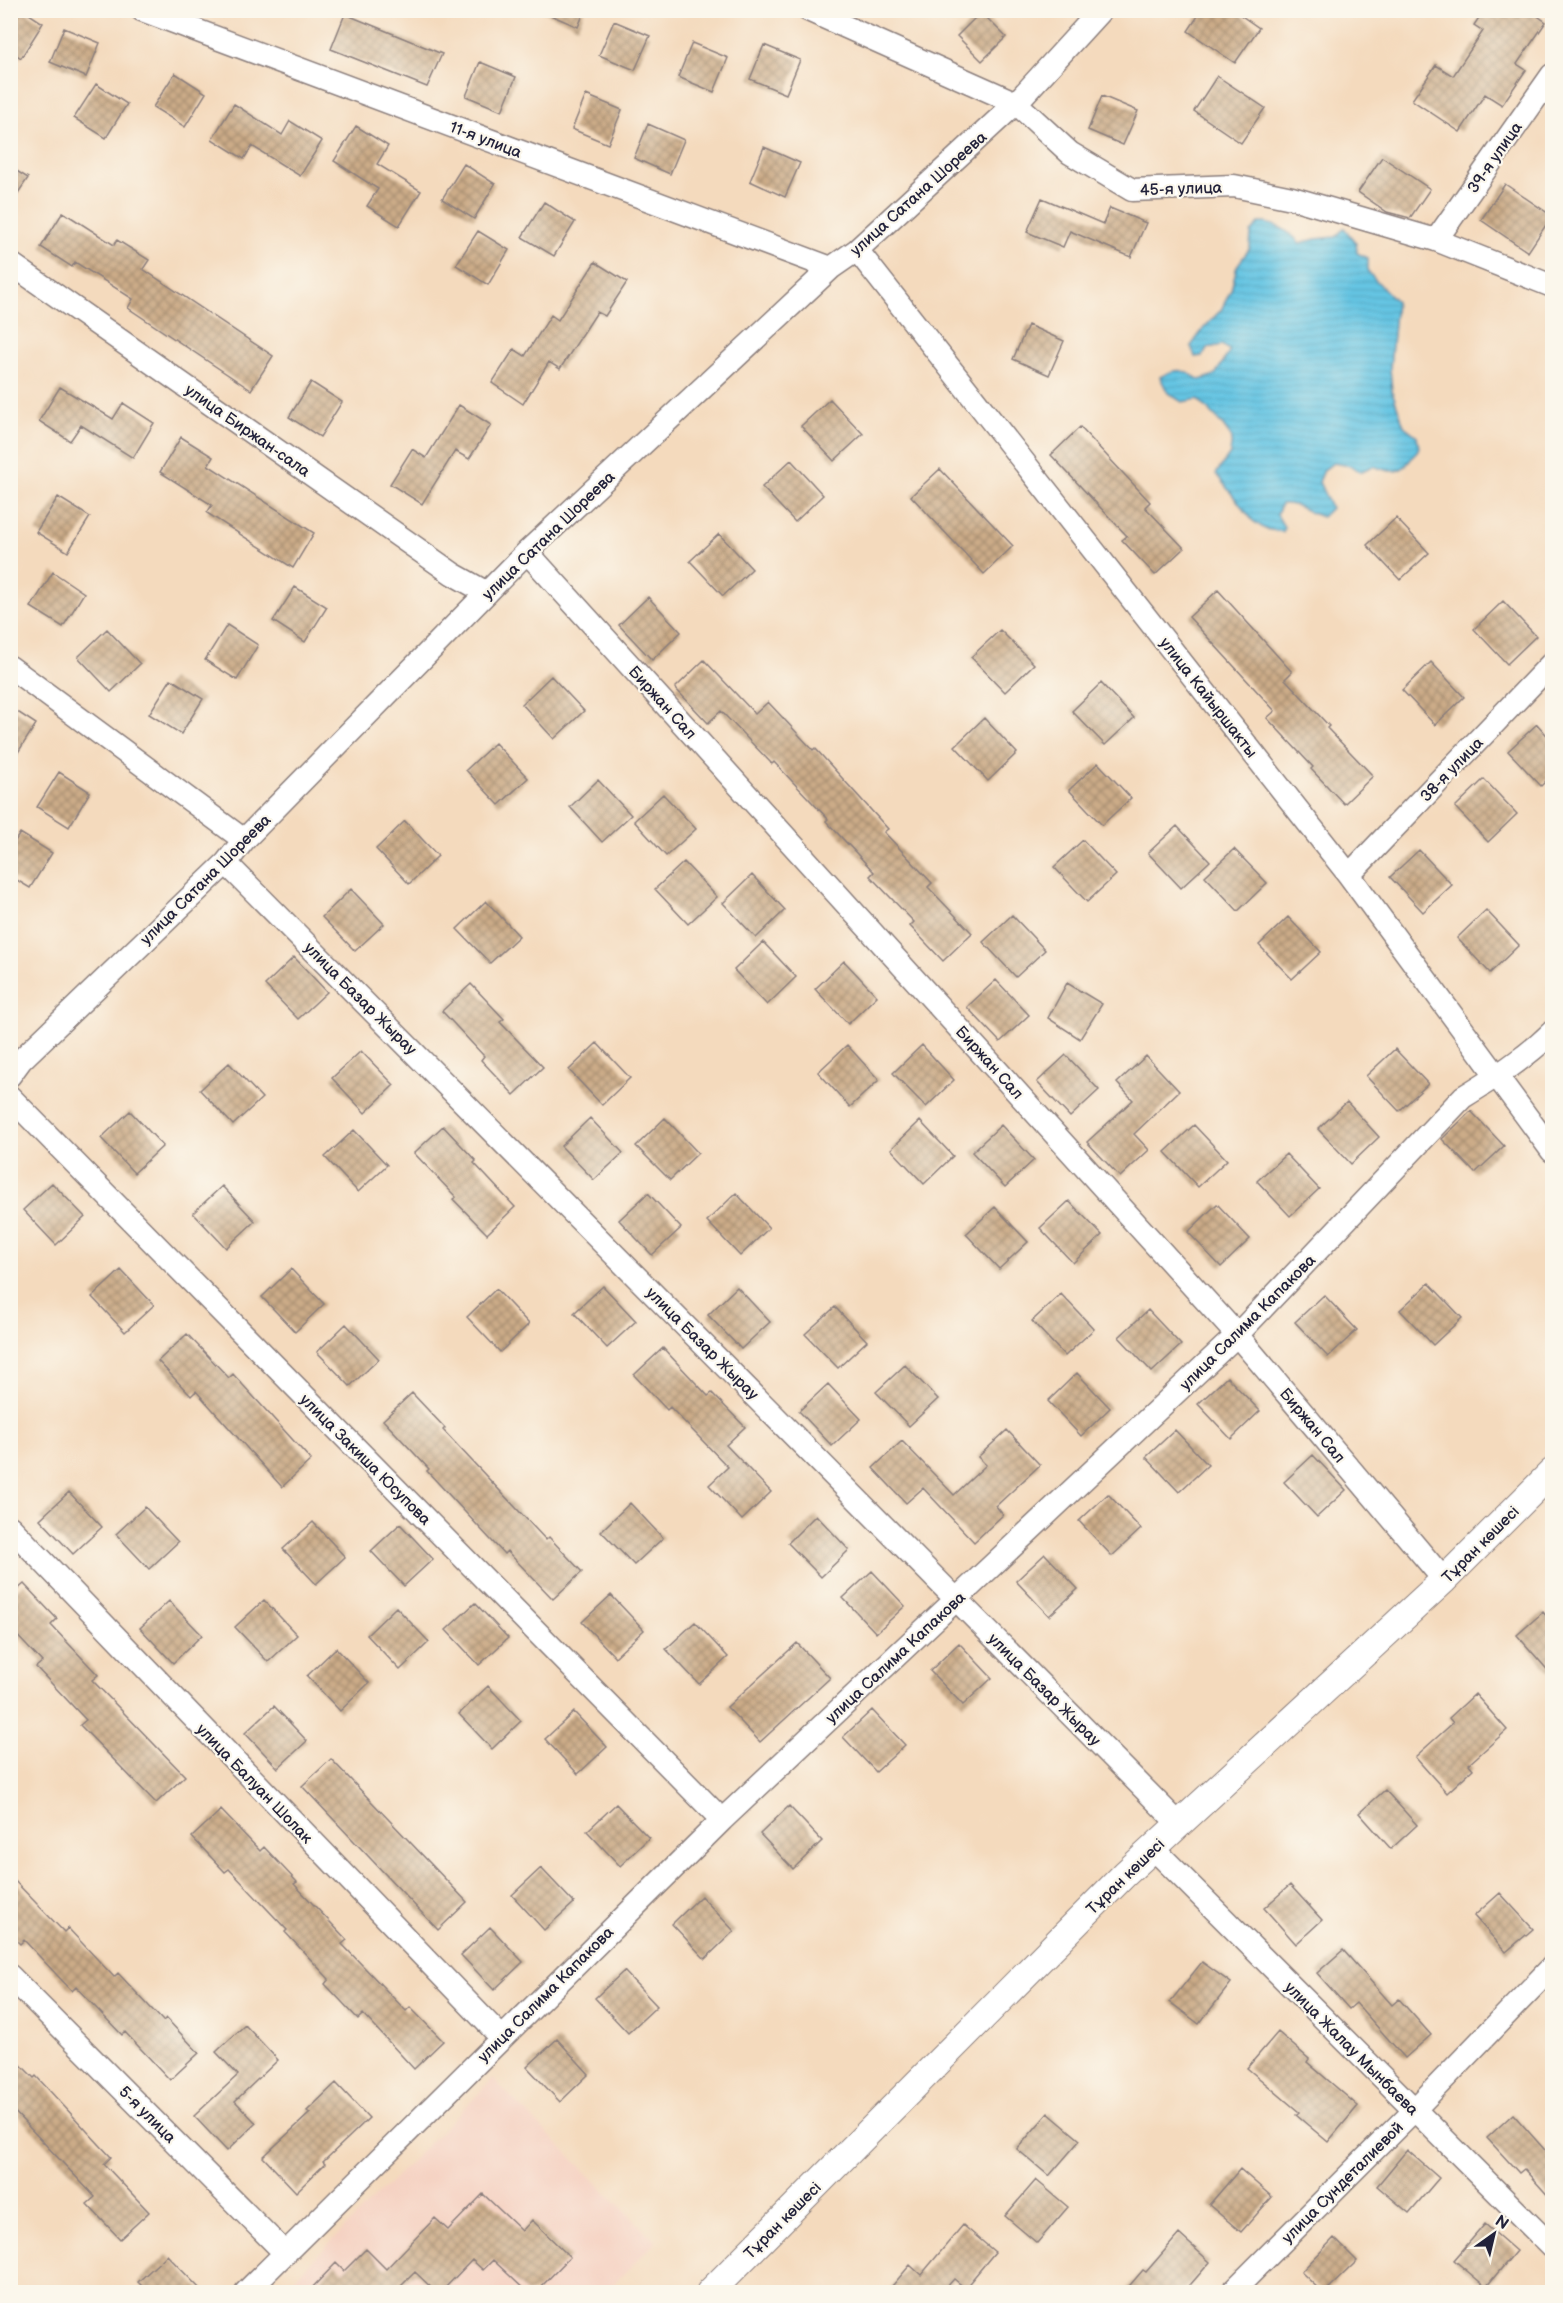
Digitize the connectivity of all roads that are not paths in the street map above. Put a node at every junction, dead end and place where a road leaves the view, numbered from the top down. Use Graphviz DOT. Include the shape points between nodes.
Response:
graph roads {
  1 [pos="142,10"];
  2 [pos="808,10"];
  3 [pos="1101,10"];
  4 [pos="1552,75"];
  5 [pos="1016,103"];
  6 [pos="1437,240"];
  7 [pos="857,250"];
  8 [pos="10,264"];
  9 [pos="831,268"];
  10 [pos="1552,286"];
  11 [pos="527,552"];
  12 [pos="487,593"];
  13 [pos="1552,663"];
  14 [pos="10,667"];
  15 [pos="244,840"];
  16 [pos="226,863"];
  17 [pos="1349,875"];
  18 [pos="1552,1032"];
  19 [pos="14,1062"];
  20 [pos="1497,1076"];
  21 [pos="10,1097"];
  22 [pos="1552,1151"];
  23 [pos="1237,1335"];
  24 [pos="1552,1472"];
  25 [pos="10,1527"];
  26 [pos="1443,1580"];
  27 [pos="957,1599"];
  28 [pos="722,1820"];
  29 [pos="1179,1824"];
  30 [pos="1153,1848"];
  31 [pos="1552,1967"];
  32 [pos="10,1976"];
  33 [pos="501,2037"];
  34 [pos="1413,2110"];
  35 [pos="1552,2247"];
  36 [pos="285,2253"];
  37 [pos="246,2292"];
  38 [pos="710,2292"];
  39 [pos="1232,2292"];
  1 -- 9 [label="street, 11-я улица"];
  2 -- 5 [label="street, 45-я улица"];
  3 -- 5 [label="street, улица Сатана Шореева"];
  4 -- 6 [label="street, 39-я улица"];
  5 -- 6 [label="street, 45-я улица" via="1070,153 1132,190 1234,186 1292,198"];
  5 -- 7 [label="street, улица Сатана Шореева"];
  6 -- 10 [label="street, 45-я улица"];
  7 -- 9 [label="street, улица Сатана Шореева"];
  7 -- 17 [label="street, улица Кайыршакты"];
  8 -- 12 [label="street, улица Биржан-сала" via="453,574"];
  9 -- 11 [label="street, улица Сатана Шореева"];
  11 -- 12 [label="street, улица Сатана Шореева"];
  11 -- 23 [label="street, Биржан Сал"];
  12 -- 15 [label="street, улица Сатана Шореева"];
  13 -- 17 [label="street, 38-я улица"];
  14 -- 15 [label="street"];
  15 -- 16 [label="street, улица Сатана Шореева"];
  16 -- 19 [label="street, улица Сатана Шореева"];
  16 -- 27 [label="street, улица Базар Жырау"];
  17 -- 20 [label="street, улица Кайыршакты"];
  18 -- 20 [label="street, улица Салима Капакова"];
  20 -- 22 [label="street, улица Кайыршакты"];
  20 -- 23 [label="street, улица Салима Капакова" via="1463,1097"];
  21 -- 28 [label="street, улица Закиша Юсупова"];
  23 -- 26 [label="street, Биржан Сал"];
  23 -- 27 [label="street, улица Салима Капакова"];
  24 -- 26 [label="street, Тұран көшесі"];
  25 -- 33 [label="street, улица Балуан Шолак"];
  26 -- 29 [label="street, Тұран көшесі"];
  27 -- 28 [label="street, улица Салима Капакова"];
  27 -- 29 [label="street, улица Базар Жырау"];
  28 -- 33 [label="street, улица Салима Капакова"];
  29 -- 30 [label="street, Тұран көшесі"];
  30 -- 34 [label="street, улица Жалау Мынбаева"];
  30 -- 38 [label="street, Тұран көшесі"];
  31 -- 34 [label="street, улица Сундеталиевой"];
  32 -- 36 [label="street, 5-я улица"];
  33 -- 36 [label="street, улица Салима Капакова"];
  34 -- 35 [label="street, улица Жалау Мынбаева"];
  34 -- 39 [label="street, улица Сундеталиевой"];
  36 -- 37 [label="street, улица Салима Капакова"];
}
